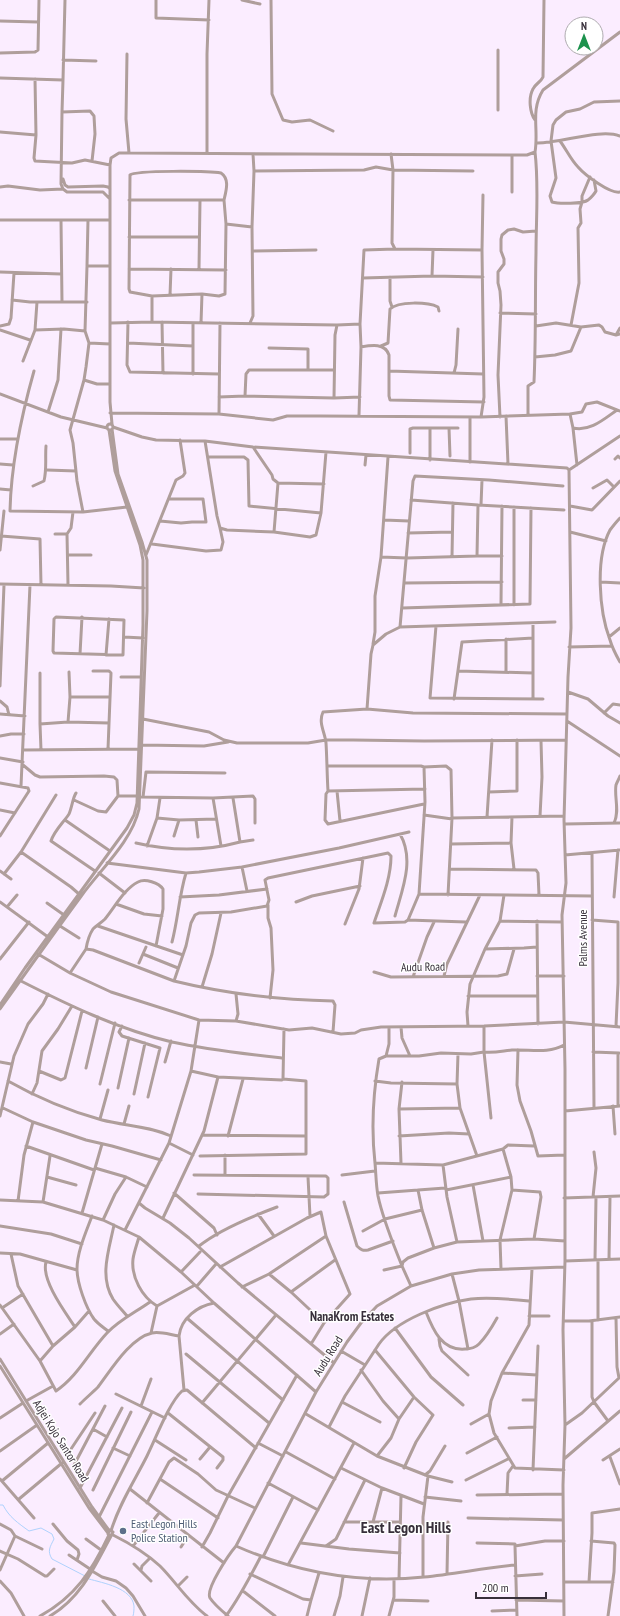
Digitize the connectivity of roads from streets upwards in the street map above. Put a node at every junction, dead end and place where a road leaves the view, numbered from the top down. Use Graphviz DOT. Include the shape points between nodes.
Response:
graph roads {
  1 [pos="38,0"];
  2 [pos="65,0"];
  3 [pos="156,0"];
  4 [pos="209,0"];
  5 [pos="242,0"];
  6 [pos="271,0"];
  7 [pos="544,0"];
  8 [pos="260,4"];
  9 [pos="209,20"];
  10 [pos="0,21"];
  11 [pos="38,22"];
  12 [pos="620,32"];
  13 [pos="498,50"];
  14 [pos="0,53"];
  15 [pos="127,54"];
  16 [pos="63,60"];
  17 [pos="96,61"];
  18 [pos="0,78"];
  19 [pos="35,79"];
  20 [pos="63,80"];
  21 [pos="620,101"];
  22 [pos="498,110"];
  23 [pos="62,112"];
  24 [pos="535,120"];
  25 [pos="333,131"];
  26 [pos="0,132"];
  27 [pos="36,135"];
  28 [pos="620,136"];
  29 [pos="560,141"];
  30 [pos="551,142"];
  31 [pos="536,143"];
  32 [pos="535,152"];
  33 [pos="129,153"];
  34 [pos="207,153"];
  35 [pos="253,154"];
  36 [pos="391,154"];
  37 [pos="512,155"];
  38 [pos="92,161"];
  39 [pos="62,163"];
  40 [pos="110,165"];
  41 [pos="393,170"];
  42 [pos="254,171"];
  43 [pos="473,171"];
  44 [pos="590,177"];
  45 [pos="62,179"];
  46 [pos="594,180"];
  47 [pos="0,187"];
  48 [pos="63,189"];
  49 [pos="110,189"];
  50 [pos="512,192"];
  51 [pos="620,192"];
  52 [pos="484,195"];
  53 [pos="110,199"];
  54 [pos="129,200"];
  55 [pos="200,200"];
  56 [pos="224,200"];
  57 [pos="582,202"];
  58 [pos="0,220"];
  59 [pos="61,220"];
  60 [pos="88,220"];
  61 [pos="110,220"];
  62 [pos="226,224"];
  63 [pos="252,227"];
  64 [pos="536,231"];
  65 [pos="129,237"];
  66 [pos="199,238"];
  67 [pos="396,248"];
  68 [pos="316,250"];
  69 [pos="433,250"];
  70 [pos="482,250"];
  71 [pos="253,251"];
  72 [pos="87,266"];
  73 [pos="110,266"];
  74 [pos="129,269"];
  75 [pos="171,269"];
  76 [pos="199,269"];
  77 [pos="226,270"];
  78 [pos="0,272"];
  79 [pos="14,273"];
  80 [pos="61,274"];
  81 [pos="432,276"];
  82 [pos="390,277"];
  83 [pos="483,277"];
  84 [pos="363,278"];
  85 [pos="202,294"];
  86 [pos="170,295"];
  87 [pos="152,296"];
  88 [pos="12,300"];
  89 [pos="37,302"];
  90 [pos="62,302"];
  91 [pos="87,302"];
  92 [pos="392,307"];
  93 [pos="439,311"];
  94 [pos="500,313"];
  95 [pos="536,314"];
  96 [pos="128,322"];
  97 [pos="152,322"];
  98 [pos="162,322"];
  99 [pos="111,323"];
  100 [pos="193,323"];
  101 [pos="200,323"];
  102 [pos="220,323"];
  103 [pos="250,323"];
  104 [pos="360,324"];
  105 [pos="337,325"];
  106 [pos="0,326"];
  107 [pos="536,326"];
  108 [pos="571,326"];
  109 [pos="581,327"];
  110 [pos="620,328"];
  111 [pos="61,329"];
  112 [pos="458,329"];
  113 [pos="0,330"];
  114 [pos="35,330"];
  115 [pos="85,331"];
  116 [pos="620,334"];
  117 [pos="616,335"];
  118 [pos="30,340"];
  119 [pos="89,343"];
  120 [pos="128,343"];
  121 [pos="110,344"];
  122 [pos="163,344"];
  123 [pos="193,346"];
  124 [pos="381,346"];
  125 [pos="269,348"];
  126 [pos="361,348"];
  127 [pos="535,357"];
  128 [pos="23,361"];
  129 [pos="308,370"];
  130 [pos="334,370"];
  131 [pos="34,371"];
  132 [pos="389,371"];
  133 [pos="163,373"];
  134 [pos="454,373"];
  135 [pos="194,374"];
  136 [pos="219,374"];
  137 [pos="483,374"];
  138 [pos="84,380"];
  139 [pos="110,384"];
  140 [pos="0,394"];
  141 [pos="245,396"];
  142 [pos="220,397"];
  143 [pos="360,397"];
  144 [pos="334,398"];
  145 [pos="484,402"];
  146 [pos="24,404"];
  147 [pos="618,410"];
  148 [pos="48,412"];
  149 [pos="110,413"];
  150 [pos="219,414"];
  151 [pos="570,414"];
  152 [pos="359,415"];
  153 [pos="528,415"];
  154 [pos="506,416"];
  155 [pos="470,417"];
  156 [pos="481,417"];
  157 [pos="500,417"];
  158 [pos="72,420"];
  159 [pos="110,427"];
  160 [pos="430,428"];
  161 [pos="450,428"];
  162 [pos="458,428"];
  163 [pos="573,428"];
  164 [pos="620,436"];
  165 [pos="0,439"];
  166 [pos="18,439"];
  167 [pos="180,440"];
  168 [pos="205,441"];
  169 [pos="46,446"];
  170 [pos="253,447"];
  171 [pos="326,452"];
  172 [pos="410,453"];
  173 [pos="366,455"];
  174 [pos="450,456"];
  175 [pos="208,457"];
  176 [pos="388,457"];
  177 [pos="620,458"];
  178 [pos="616,459"];
  179 [pos="430,460"];
  180 [pos="470,462"];
  181 [pos="0,464"];
  182 [pos="508,464"];
  183 [pos="13,465"];
  184 [pos="577,465"];
  185 [pos="365,466"];
  186 [pos="47,470"];
  187 [pos="569,470"];
  188 [pos="76,471"];
  189 [pos="482,480"];
  190 [pos="620,481"];
  191 [pos="278,483"];
  192 [pos="324,484"];
  193 [pos="33,486"];
  194 [pos="563,486"];
  195 [pos="614,487"];
  196 [pos="593,488"];
  197 [pos="0,489"];
  198 [pos="11,490"];
  199 [pos="169,499"];
  200 [pos="411,500"];
  201 [pos="453,503"];
  202 [pos="480,505"];
  203 [pos="502,506"];
  204 [pos="570,506"];
  205 [pos="127,507"];
  206 [pos="514,507"];
  207 [pos="276,508"];
  208 [pos="530,508"];
  209 [pos="564,510"];
  210 [pos="2,511"];
  211 [pos="10,511"];
  212 [pos="72,512"];
  213 [pos="83,512"];
  214 [pos="321,513"];
  215 [pos="620,518"];
  216 [pos="384,520"];
  217 [pos="160,521"];
  218 [pos="409,521"];
  219 [pos="220,528"];
  220 [pos="274,532"];
  221 [pos="408,532"];
  222 [pos="452,532"];
  223 [pos="570,532"];
  224 [pos="55,534"];
  225 [pos="67,534"];
  226 [pos="1,536"];
  227 [pos="606,541"];
  228 [pos="152,544"];
  229 [pos="0,550"];
  230 [pos="68,555"];
  231 [pos="91,555"];
  232 [pos="146,555"];
  233 [pos="477,556"];
  234 [pos="502,556"];
  235 [pos="381,557"];
  236 [pos="452,557"];
  237 [pos="407,558"];
  238 [pos="405,582"];
  239 [pos="502,582"];
  240 [pos="601,582"];
  241 [pos="620,583"];
  242 [pos="2,585"];
  243 [pos="30,585"];
  244 [pos="41,585"];
  245 [pos="68,585"];
  246 [pos="144,588"];
  247 [pos="502,605"];
  248 [pos="514,605"];
  249 [pos="402,608"];
  250 [pos="1,612"];
  251 [pos="82,617"];
  252 [pos="109,619"];
  253 [pos="555,622"];
  254 [pos="533,623"];
  255 [pos="436,626"];
  256 [pos="400,627"];
  257 [pos="620,628"];
  258 [pos="124,637"];
  259 [pos="609,637"];
  260 [pos="143,638"];
  261 [pos="533,638"];
  262 [pos="506,639"];
  263 [pos="373,645"];
  264 [pos="612,646"];
  265 [pos="570,647"];
  266 [pos="80,654"];
  267 [pos="106,655"];
  268 [pos="620,662"];
  269 [pos="93,671"];
  270 [pos="458,671"];
  271 [pos="69,672"];
  272 [pos="506,672"];
  273 [pos="40,673"];
  274 [pos="534,673"];
  275 [pos="121,677"];
  276 [pos="142,678"];
  277 [pos="0,686"];
  278 [pos="568,692"];
  279 [pos="70,697"];
  280 [pos="110,697"];
  281 [pos="454,699"];
  282 [pos="534,699"];
  283 [pos="544,699"];
  284 [pos="0,701"];
  285 [pos="620,705"];
  286 [pos="367,709"];
  287 [pos="604,713"];
  288 [pos="0,714"];
  289 [pos="567,714"];
  290 [pos="9,715"];
  291 [pos="25,716"];
  292 [pos="143,719"];
  293 [pos="567,721"];
  294 [pos="68,722"];
  295 [pos="109,723"];
  296 [pos="620,723"];
  297 [pos="40,724"];
  298 [pos="24,734"];
  299 [pos="0,736"];
  300 [pos="326,740"];
  301 [pos="492,740"];
  302 [pos="517,740"];
  303 [pos="541,740"];
  304 [pos="566,740"];
  305 [pos="229,742"];
  306 [pos="141,748"];
  307 [pos="108,749"];
  308 [pos="23,750"];
  309 [pos="41,750"];
  310 [pos="620,756"];
  311 [pos="0,758"];
  312 [pos="22,763"];
  313 [pos="327,766"];
  314 [pos="424,767"];
  315 [pos="225,772"];
  316 [pos="620,776"];
  317 [pos="0,783"];
  318 [pos="21,786"];
  319 [pos="425,789"];
  320 [pos="328,791"];
  321 [pos="337,791"];
  322 [pos="489,792"];
  323 [pos="76,793"];
  324 [pos="56,795"];
  325 [pos="118,796"];
  326 [pos="141,796"];
  327 [pos="160,798"];
  328 [pos="213,798"];
  329 [pos="233,798"];
  330 [pos="74,800"];
  331 [pos="619,800"];
  332 [pos="424,804"];
  333 [pos="0,810"];
  334 [pos="15,814"];
  335 [pos="424,815"];
  336 [pos="540,816"];
  337 [pos="564,816"];
  338 [pos="487,817"];
  339 [pos="512,817"];
  340 [pos="157,818"];
  341 [pos="452,818"];
  342 [pos="64,820"];
  343 [pos="178,820"];
  344 [pos="196,820"];
  345 [pos="216,820"];
  346 [pos="340,821"];
  347 [pos="255,823"];
  348 [pos="614,823"];
  349 [pos="620,823"];
  350 [pos="564,824"];
  351 [pos="409,832"];
  352 [pos="400,834"];
  353 [pos="0,835"];
  354 [pos="174,836"];
  355 [pos="198,837"];
  356 [pos="254,840"];
  357 [pos="240,842"];
  358 [pos="136,843"];
  359 [pos="511,843"];
  360 [pos="451,844"];
  361 [pos="147,846"];
  362 [pos="221,846"];
  363 [pos="619,850"];
  364 [pos="110,851"];
  365 [pos="21,852"];
  366 [pos="592,853"];
  367 [pos="565,855"];
  368 [pos="363,858"];
  369 [pos="107,863"];
  370 [pos="242,867"];
  371 [pos="450,869"];
  372 [pos="514,869"];
  373 [pos="0,871"];
  374 [pos="95,871"];
  375 [pos="99,873"];
  376 [pos="186,873"];
  377 [pos="4,874"];
  378 [pos="11,879"];
  379 [pos="360,886"];
  380 [pos="267,889"];
  381 [pos="247,891"];
  382 [pos="125,893"];
  383 [pos="79,894"];
  384 [pos="419,894"];
  385 [pos="16,895"];
  386 [pos="448,895"];
  387 [pos="480,895"];
  388 [pos="504,895"];
  389 [pos="538,895"];
  390 [pos="592,896"];
  391 [pos="180,897"];
  392 [pos="564,897"];
  393 [pos="614,897"];
  394 [pos="0,902"];
  395 [pos="296,902"];
  396 [pos="47,903"];
  397 [pos="116,904"];
  398 [pos="268,904"];
  399 [pos="7,907"];
  400 [pos="222,913"];
  401 [pos="64,915"];
  402 [pos="162,916"];
  403 [pos="395,916"];
  404 [pos="408,920"];
  405 [pos="592,920"];
  406 [pos="500,921"];
  407 [pos="537,921"];
  408 [pos="29,922"];
  409 [pos="434,922"];
  410 [pos="466,922"];
  411 [pos="562,922"];
  412 [pos="619,922"];
  413 [pos="345,924"];
  414 [pos="60,926"];
  415 [pos="98,926"];
  416 [pos="48,937"];
  417 [pos="79,938"];
  418 [pos="172,942"];
  419 [pos="156,946"];
  420 [pos="146,947"];
  421 [pos="537,947"];
  422 [pos="86,949"];
  423 [pos="485,949"];
  424 [pos="514,949"];
  425 [pos="37,954"];
  426 [pos="143,954"];
  427 [pos="183,956"];
  428 [pos="0,959"];
  429 [pos="139,963"];
  430 [pos="178,968"];
  431 [pos="374,972"];
  432 [pos="70,973"];
  433 [pos="473,975"];
  434 [pos="444,976"];
  435 [pos="537,976"];
  436 [pos="564,976"];
  437 [pos="413,977"];
  438 [pos="19,980"];
  439 [pos="174,981"];
  440 [pos="202,987"];
  441 [pos="48,994"];
  442 [pos="236,994"];
  443 [pos="468,996"];
  444 [pos="537,996"];
  445 [pos="270,998"];
  446 [pos="618,1002"];
  447 [pos="0,1005"];
  448 [pos="72,1006"];
  449 [pos="0,1009"];
  450 [pos="82,1011"];
  451 [pos="98,1017"];
  452 [pos="199,1020"];
  453 [pos="236,1021"];
  454 [pos="564,1022"];
  455 [pos="115,1023"];
  456 [pos="592,1023"];
  457 [pos="538,1024"];
  458 [pos="122,1026"];
  459 [pos="468,1026"];
  460 [pos="484,1026"];
  461 [pos="618,1026"];
  462 [pos="389,1028"];
  463 [pos="401,1028"];
  464 [pos="284,1029"];
  465 [pos="333,1032"];
  466 [pos="129,1038"];
  467 [pos="171,1041"];
  468 [pos="145,1043"];
  469 [pos="564,1045"];
  470 [pos="196,1047"];
  471 [pos="557,1049"];
  472 [pos="518,1050"];
  473 [pos="484,1052"];
  474 [pos="593,1052"];
  475 [pos="619,1053"];
  476 [pos="458,1054"];
  477 [pos="386,1056"];
  478 [pos="410,1056"];
  479 [pos="565,1056"];
  480 [pos="283,1058"];
  481 [pos="0,1062"];
  482 [pos="165,1062"];
  483 [pos="11,1064"];
  484 [pos="86,1068"];
  485 [pos="38,1071"];
  486 [pos="191,1071"];
  487 [pos="218,1077"];
  488 [pos="243,1079"];
  489 [pos="283,1079"];
  490 [pos="8,1081"];
  491 [pos="375,1081"];
  492 [pos="402,1082"];
  493 [pos="100,1084"];
  494 [pos="457,1084"];
  495 [pos="118,1088"];
  496 [pos="108,1090"];
  497 [pos="619,1092"];
  498 [pos="32,1094"];
  499 [pos="134,1094"];
  500 [pos="148,1097"];
  501 [pos="129,1106"];
  502 [pos="613,1106"];
  503 [pos="619,1106"];
  504 [pos="3,1108"];
  505 [pos="460,1108"];
  506 [pos="594,1108"];
  507 [pos="399,1109"];
  508 [pos="565,1111"];
  509 [pos="0,1116"];
  510 [pos="491,1118"];
  511 [pos="100,1119"];
  512 [pos="33,1122"];
  513 [pos="124,1124"];
  514 [pos="469,1134"];
  515 [pos="615,1134"];
  516 [pos="202,1135"];
  517 [pos="171,1136"];
  518 [pos="228,1136"];
  519 [pos="305,1136"];
  520 [pos="399,1136"];
  521 [pos="169,1143"];
  522 [pos="102,1144"];
  523 [pos="26,1146"];
  524 [pos="534,1146"];
  525 [pos="503,1149"];
  526 [pos="594,1152"];
  527 [pos="193,1155"];
  528 [pos="225,1155"];
  529 [pos="564,1155"];
  530 [pos="50,1156"];
  531 [pos="200,1156"];
  532 [pos="477,1156"];
  533 [pos="160,1160"];
  534 [pos="375,1163"];
  535 [pos="400,1163"];
  536 [pos="443,1165"];
  537 [pos="94,1169"];
  538 [pos="375,1171"];
  539 [pos="194,1175"];
  540 [pos="225,1175"];
  541 [pos="342,1175"];
  542 [pos="47,1177"];
  543 [pos="126,1177"];
  544 [pos="308,1177"];
  545 [pos="511,1177"];
  546 [pos="76,1185"];
  547 [pos="473,1185"];
  548 [pos="148,1187"];
  549 [pos="445,1189"];
  550 [pos="418,1190"];
  551 [pos="512,1190"];
  552 [pos="174,1193"];
  553 [pos="378,1193"];
  554 [pos="198,1194"];
  555 [pos="620,1196"];
  556 [pos="309,1197"];
  557 [pos="595,1197"];
  558 [pos="610,1197"];
  559 [pos="564,1198"];
  560 [pos="0,1200"];
  561 [pos="18,1201"];
  562 [pos="43,1202"];
  563 [pos="344,1202"];
  564 [pos="139,1203"];
  565 [pos="277,1206"];
  566 [pos="422,1210"];
  567 [pos="82,1213"];
  568 [pos="258,1214"];
  569 [pos="92,1216"];
  570 [pos="310,1216"];
  571 [pos="163,1218"];
  572 [pos="385,1219"];
  573 [pos="103,1220"];
  574 [pos="114,1225"];
  575 [pos="0,1226"];
  576 [pos="126,1230"];
  577 [pos="363,1230"];
  578 [pos="217,1235"];
  579 [pos="274,1236"];
  580 [pos="326,1236"];
  581 [pos="139,1237"];
  582 [pos="500,1240"];
  583 [pos="534,1240"];
  584 [pos="484,1241"];
  585 [pos="565,1241"];
  586 [pos="393,1242"];
  587 [pos="457,1242"];
  588 [pos="82,1244"];
  589 [pos="199,1246"];
  590 [pos="434,1248"];
  591 [pos="200,1252"];
  592 [pos="0,1254"];
  593 [pos="11,1254"];
  594 [pos="609,1259"];
  595 [pos="620,1259"];
  596 [pos="335,1260"];
  597 [pos="596,1260"];
  598 [pos="565,1261"];
  599 [pos="46,1262"];
  600 [pos="216,1264"];
  601 [pos="402,1266"];
  602 [pos="220,1267"];
  603 [pos="564,1267"];
  604 [pos="532,1268"];
  605 [pos="501,1269"];
  606 [pos="77,1270"];
  607 [pos="384,1270"];
  608 [pos="181,1272"];
  609 [pos="269,1274"];
  610 [pos="452,1274"];
  611 [pos="196,1285"];
  612 [pos="411,1286"];
  613 [pos="242,1287"];
  614 [pos="291,1292"];
  615 [pos="23,1294"];
  616 [pos="459,1301"];
  617 [pos="529,1301"];
  618 [pos="150,1302"];
  619 [pos="214,1303"];
  620 [pos="156,1306"];
  621 [pos="1,1307"];
  622 [pos="89,1311"];
  623 [pos="426,1312"];
  624 [pos="276,1315"];
  625 [pos="127,1316"];
  626 [pos="529,1316"];
  627 [pos="549,1316"];
  628 [pos="618,1317"];
  629 [pos="497,1318"];
  630 [pos="188,1319"];
  631 [pos="598,1320"];
  632 [pos="564,1321"];
  633 [pos="592,1321"];
  634 [pos="324,1323"];
  635 [pos="14,1324"];
  636 [pos="75,1327"];
  637 [pos="396,1328"];
  638 [pos="108,1331"];
  639 [pos="151,1333"];
  640 [pos="0,1334"];
  641 [pos="179,1336"];
  642 [pos="440,1339"];
  643 [pos="256,1340"];
  644 [pos="311,1344"];
  645 [pos="53,1346"];
  646 [pos="538,1346"];
  647 [pos="468,1349"];
  648 [pos="375,1350"];
  649 [pos="341,1351"];
  650 [pos="186,1354"];
  651 [pos="0,1359"];
  652 [pos="238,1361"];
  653 [pos="40,1362"];
  654 [pos="334,1363"];
  655 [pos="366,1365"];
  656 [pos="0,1366"];
  657 [pos="361,1370"];
  658 [pos="502,1374"];
  659 [pos="537,1374"];
  660 [pos="297,1375"];
  661 [pos="468,1375"];
  662 [pos="619,1378"];
  663 [pos="150,1379"];
  664 [pos="220,1382"];
  665 [pos="53,1386"];
  666 [pos="184,1390"];
  667 [pos="316,1392"];
  668 [pos="116,1394"];
  669 [pos="414,1397"];
  670 [pos="283,1400"];
  671 [pos="523,1400"];
  672 [pos="536,1400"];
  673 [pos="25,1402"];
  674 [pos="342,1402"];
  675 [pos="594,1402"];
  676 [pos="202,1403"];
  677 [pos="80,1404"];
  678 [pos="463,1405"];
  679 [pos="105,1406"];
  680 [pos="141,1406"];
  681 [pos="122,1408"];
  682 [pos="620,1411"];
  683 [pos="130,1412"];
  684 [pos="152,1412"];
  685 [pos="95,1413"];
  686 [pos="168,1413"];
  687 [pos="306,1414"];
  688 [pos="489,1414"];
  689 [pos="0,1418"];
  690 [pos="165,1418"];
  691 [pos="399,1419"];
  692 [pos="608,1421"];
  693 [pos="380,1422"];
  694 [pos="270,1423"];
  695 [pos="471,1424"];
  696 [pos="37,1425"];
  697 [pos="566,1425"];
  698 [pos="329,1427"];
  699 [pos="535,1427"];
  700 [pos="509,1428"];
  701 [pos="93,1429"];
  702 [pos="107,1437"];
  703 [pos="497,1437"];
  704 [pos="155,1440"];
  705 [pos="48,1443"];
  706 [pos="258,1443"];
  707 [pos="354,1443"];
  708 [pos="445,1446"];
  709 [pos="210,1447"];
  710 [pos="113,1448"];
  711 [pos="256,1448"];
  712 [pos="0,1450"];
  713 [pos="620,1450"];
  714 [pos="286,1452"];
  715 [pos="467,1453"];
  716 [pos="67,1455"];
  717 [pos="130,1456"];
  718 [pos="283,1456"];
  719 [pos="377,1456"];
  720 [pos="610,1457"];
  721 [pos="508,1458"];
  722 [pos="200,1459"];
  723 [pos="564,1459"];
  724 [pos="186,1460"];
  725 [pos="603,1460"];
  726 [pos="62,1464"];
  727 [pos="73,1466"];
  728 [pos="513,1466"];
  729 [pos="216,1468"];
  730 [pos="341,1468"];
  731 [pos="404,1468"];
  732 [pos="533,1470"];
  733 [pos="564,1470"];
  734 [pos="426,1476"];
  735 [pos="160,1479"];
  736 [pos="335,1479"];
  737 [pos="1,1480"];
  738 [pos="365,1480"];
  739 [pos="466,1480"];
  740 [pos="452,1482"];
  741 [pos="268,1483"];
  742 [pos="557,1484"];
  743 [pos="620,1484"];
  744 [pos="563,1485"];
  745 [pos="80,1488"];
  746 [pos="382,1488"];
  747 [pos="130,1489"];
  748 [pos="93,1490"];
  749 [pos="506,1494"];
  750 [pos="563,1494"];
  751 [pos="477,1495"];
  752 [pos="228,1496"];
  753 [pos="401,1496"];
  754 [pos="293,1497"];
  755 [pos="425,1497"];
  756 [pos="19,1500"];
  757 [pos="460,1501"];
  758 [pos="147,1503"];
  759 [pos="424,1504"];
  760 [pos="256,1508"];
  761 [pos="620,1509"];
  762 [pos="318,1510"];
  763 [pos="159,1512"];
  764 [pos="99,1517"];
  765 [pos="34,1518"];
  766 [pos="218,1518"];
  767 [pos="468,1518"];
  768 [pos="563,1520"];
  769 [pos="344,1522"];
  770 [pos="373,1522"];
  771 [pos="400,1522"];
  772 [pos="448,1522"];
  773 [pos="0,1524"];
  774 [pos="53,1524"];
  775 [pos="110,1533"];
  776 [pos="16,1536"];
  777 [pos="188,1536"];
  778 [pos="86,1539"];
  779 [pos="564,1541"];
  780 [pos="591,1541"];
  781 [pos="301,1543"];
  782 [pos="477,1543"];
  783 [pos="133,1546"];
  784 [pos="236,1546"];
  785 [pos="326,1546"];
  786 [pos="515,1546"];
  787 [pos="181,1547"];
  788 [pos="202,1547"];
  789 [pos="42,1549"];
  790 [pos="101,1550"];
  791 [pos="0,1551"];
  792 [pos="400,1553"];
  793 [pos="7,1554"];
  794 [pos="69,1555"];
  795 [pos="262,1556"];
  796 [pos="150,1558"];
  797 [pos="76,1560"];
  798 [pos="615,1560"];
  799 [pos="620,1562"];
  800 [pos="224,1563"];
  801 [pos="134,1564"];
  802 [pos="288,1565"];
  803 [pos="515,1565"];
  804 [pos="54,1569"];
  805 [pos="0,1570"];
  806 [pos="91,1570"];
  807 [pos="141,1570"];
  808 [pos="319,1573"];
  809 [pos="250,1574"];
  810 [pos="447,1574"];
  811 [pos="542,1574"];
  812 [pos="515,1576"];
  813 [pos="187,1577"];
  814 [pos="343,1577"];
  815 [pos="423,1577"];
  816 [pos="370,1578"];
  817 [pos="394,1579"];
  818 [pos="399,1579"];
  819 [pos="151,1580"];
  820 [pos="0,1581"];
  821 [pos="84,1581"];
  822 [pos="564,1582"];
  823 [pos="589,1582"];
  824 [pos="613,1582"];
  825 [pos="178,1586"];
  826 [pos="243,1591"];
  827 [pos="310,1600"];
  828 [pos="394,1600"];
  829 [pos="516,1600"];
  830 [pos="103,1601"];
  831 [pos="428,1601"];
  832 [pos="564,1601"];
  833 [pos="516,1610"];
  834 [pos="492,1611"];
  835 [pos="205,1615"];
  836 [pos="24,1616"];
  837 [pos="40,1616"];
  838 [pos="52,1616"];
  839 [pos="114,1616"];
  840 [pos="145,1616"];
  841 [pos="227,1616"];
  842 [pos="275,1616"];
  843 [pos="308,1616"];
  844 [pos="334,1616"];
  845 [pos="362,1616"];
  846 [pos="388,1616"];
  847 [pos="516,1616"];
  848 [pos="564,1616"];
  849 [pos="608,1616"];
  1 -- 11 [label="street"];
  2 -- 16 [label="street"];
  3 -- 9 [label="street" via="156,18"];
  4 -- 9 [label="street"];
  5 -- 8 [label="street"];
  6 -- 25 [label="street" via="272,94 282,120 310,120"];
  7 -- 24 [label="street" via="543,77 533,89 531,99 531,114"];
  9 -- 34 [label="street"];
  10 -- 11 [label="street"];
  11 -- 14 [label="street" via="37,52"];
  12 -- 24 [label="street" via="543,90 536,103"];
  13 -- 22 [label="street"];
  15 -- 33 [label="street" via="126,119"];
  16 -- 17 [label="street"];
  16 -- 20 [label="street"];
  18 -- 19 [label="street"];
  19 -- 20 [label="street"];
  19 -- 27 [label="street"];
  20 -- 23 [label="street"];
  21 -- 30 [label="street" via="594,102 566,112 553,125"];
  23 -- 38 [label="street" via="90,111 94,116"];
  23 -- 39 [label="street"];
  24 -- 31 [label="street"];
  26 -- 27 [label="street"];
  27 -- 39 [label="street" via="35,161"];
  28 -- 29 [label="street" via="589,135"];
  29 -- 30 [label="street"];
  29 -- 44 [label="street" via="577,166"];
  30 -- 31 [label="street"];
  30 -- 57 [label="street" via="556,172 551,200 553,203"];
  31 -- 32 [label="street"];
  32 -- 37 [label="street"];
  32 -- 64 [label="street"];
  33 -- 34 [label="street"];
  33 -- 40 [label="street" via="119,153 111,158"];
  34 -- 35 [label="street"];
  35 -- 36 [label="street"];
  35 -- 42 [label="street"];
  36 -- 37 [label="street"];
  36 -- 41 [label="street"];
  37 -- 50 [label="street"];
  38 -- 39 [label="street"];
  38 -- 40 [label="street"];
  39 -- 45 [label="street"];
  40 -- 49 [label="street"];
  41 -- 42 [label="street" via="376,167 364,170"];
  41 -- 43 [label="street"];
  41 -- 67 [label="street" via="392,242"];
  42 -- 63 [label="street"];
  44 -- 46 [label="street"];
  44 -- 57 [label="street"];
  45 -- 48 [label="street"];
  45 -- 49 [label="street" via="68,187 108,186"];
  46 -- 51 [label="street" via="612,192"];
  46 -- 57 [label="street" via="596,193 588,201"];
  47 -- 48 [label="street"];
  48 -- 53 [label="street" via="67,192 103,192"];
  49 -- 53 [label="street"];
  52 -- 70 [label="street"];
  53 -- 61 [label="street"];
  54 -- 55 [label="street"];
  54 -- 56 [label="street" via="131,174 213,172 225,176"];
  54 -- 65 [label="street"];
  55 -- 56 [label="street"];
  55 -- 66 [label="street"];
  56 -- 62 [label="street"];
  57 -- 108 [label="street" via="581,224 576,227 579,283"];
  58 -- 59 [label="street"];
  59 -- 60 [label="street"];
  59 -- 80 [label="street"];
  60 -- 61 [label="street"];
  60 -- 72 [label="street"];
  61 -- 73 [label="street"];
  62 -- 63 [label="street"];
  62 -- 77 [label="street"];
  63 -- 71 [label="street"];
  64 -- 94 [label="street" via="523,232 514,229 502,235 501,251 504,264 498,272"];
  64 -- 95 [label="street"];
  65 -- 66 [label="street"];
  65 -- 74 [label="street"];
  66 -- 76 [label="street"];
  67 -- 69 [label="street"];
  67 -- 84 [label="street" via="364,250"];
  68 -- 71 [label="street"];
  69 -- 70 [label="street"];
  69 -- 81 [label="street"];
  70 -- 83 [label="street"];
  71 -- 103 [label="street" via="253,316"];
  72 -- 73 [label="street"];
  72 -- 91 [label="street"];
  73 -- 99 [label="street"];
  74 -- 75 [label="street"];
  74 -- 87 [label="street" via="130,292"];
  75 -- 76 [label="street"];
  75 -- 86 [label="street"];
  76 -- 77 [label="street"];
  77 -- 85 [label="street" via="225,294"];
  78 -- 79 [label="street"];
  79 -- 80 [label="street"];
  79 -- 88 [label="street"];
  80 -- 90 [label="street"];
  81 -- 82 [label="street"];
  81 -- 83 [label="street"];
  82 -- 84 [label="street"];
  82 -- 92 [label="street"];
  83 -- 137 [label="street"];
  84 -- 104 [label="street"];
  85 -- 86 [label="street"];
  85 -- 101 [label="street"];
  86 -- 87 [label="street"];
  87 -- 97 [label="street"];
  88 -- 89 [label="street"];
  88 -- 106 [label="street" via="9,324"];
  89 -- 90 [label="street"];
  89 -- 114 [label="street"];
  90 -- 91 [label="street"];
  91 -- 115 [label="street"];
  92 -- 93 [label="street" via="403,303 433,305 438,307"];
  92 -- 124 [label="street" via="388,343"];
  94 -- 95 [label="street"];
  94 -- 157 [label="street"];
  95 -- 107 [label="street"];
  96 -- 97 [label="street"];
  96 -- 99 [label="street"];
  96 -- 120 [label="street"];
  97 -- 98 [label="street"];
  98 -- 100 [label="street"];
  98 -- 122 [label="street"];
  99 -- 121 [label="street"];
  100 -- 101 [label="street"];
  100 -- 123 [label="street"];
  101 -- 102 [label="street"];
  102 -- 103 [label="street"];
  102 -- 136 [label="street"];
  103 -- 105 [label="street"];
  104 -- 105 [label="street"];
  104 -- 126 [label="street"];
  105 -- 130 [label="street" via="334,335"];
  107 -- 108 [label="street" via="556,323"];
  107 -- 127 [label="street"];
  108 -- 109 [label="street"];
  109 -- 117 [label="street" via="599,325 605,332"];
  109 -- 127 [label="street" via="571,352"];
  110 -- 117 [label="street"];
  111 -- 114 [label="street"];
  111 -- 115 [label="street"];
  111 -- 148 [label="street" via="58,380"];
  112 -- 134 [label="street"];
  113 -- 118 [label="street"];
  114 -- 118 [label="street"];
  115 -- 119 [label="street"];
  116 -- 117 [label="street"];
  118 -- 128 [label="street"];
  119 -- 121 [label="street"];
  119 -- 138 [label="street"];
  120 -- 122 [label="street"];
  120 -- 133 [label="street" via="127,369 130,372"];
  121 -- 139 [label="street"];
  122 -- 123 [label="street"];
  122 -- 133 [label="street"];
  123 -- 135 [label="street"];
  124 -- 126 [label="street"];
  124 -- 132 [label="street" via="385,347 389,355"];
  125 -- 129 [label="street" via="308,349"];
  126 -- 143 [label="street"];
  127 -- 153 [label="street" via="534,382 528,386"];
  129 -- 130 [label="street"];
  129 -- 141 [label="street" via="249,370 246,374"];
  130 -- 144 [label="street"];
  131 -- 146 [label="street"];
  132 -- 134 [label="street"];
  132 -- 145 [label="street" via="390,400"];
  133 -- 135 [label="street"];
  134 -- 137 [label="street"];
  135 -- 136 [label="street"];
  136 -- 142 [label="street"];
  137 -- 145 [label="street"];
  138 -- 139 [label="street"];
  138 -- 158 [label="street"];
  139 -- 149 [label="street"];
  140 -- 146 [label="street"];
  141 -- 142 [label="street"];
  141 -- 144 [label="street"];
  142 -- 150 [label="street"];
  143 -- 144 [label="street"];
  143 -- 152 [label="street"];
  145 -- 156 [label="street"];
  146 -- 148 [label="street"];
  146 -- 166 [label="street"];
  147 -- 151 [label="street" via="597,402 586,404 582,412"];
  147 -- 163 [label="street" via="589,428"];
  148 -- 158 [label="street"];
  149 -- 150 [label="street"];
  149 -- 159 [label="street"];
  150 -- 152 [label="street" via="273,420 287,416"];
  151 -- 153 [label="street"];
  151 -- 163 [label="street"];
  152 -- 155 [label="street"];
  153 -- 154 [label="street"];
  154 -- 157 [label="street"];
  154 -- 182 [label="street"];
  155 -- 156 [label="street"];
  155 -- 180 [label="street"];
  156 -- 157 [label="street"];
  158 -- 159 [label="street"];
  158 -- 188 [label="street" via="70,430"];
  159 -- 167 [label="street" via="150,438"];
  159 -- 205 [label="street" via="115,471"];
  159 -- 232 [label="street" via="118,474"];
  160 -- 161 [label="street"];
  160 -- 172 [label="street" via="410,429"];
  160 -- 179 [label="street"];
  161 -- 162 [label="street"];
  161 -- 174 [label="street"];
  163 -- 184 [label="street"];
  164 -- 184 [label="street"];
  165 -- 166 [label="street"];
  166 -- 183 [label="street"];
  167 -- 168 [label="street"];
  167 -- 199 [label="street" via="185,473 176,480"];
  168 -- 170 [label="street"];
  168 -- 175 [label="street"];
  169 -- 186 [label="street"];
  170 -- 171 [label="street"];
  170 -- 191 [label="street"];
  171 -- 173 [label="street"];
  171 -- 192 [label="street"];
  173 -- 176 [label="street"];
  173 -- 185 [label="street"];
  175 -- 207 [label="street" via="247,458 249,506"];
  175 -- 219 [label="street"];
  176 -- 179 [label="street"];
  176 -- 216 [label="street"];
  177 -- 178 [label="street" via="618,456"];
  179 -- 180 [label="street"];
  180 -- 182 [label="street"];
  181 -- 183 [label="street"];
  182 -- 187 [label="street"];
  183 -- 198 [label="street"];
  184 -- 187 [label="street"];
  186 -- 188 [label="street"];
  186 -- 193 [label="street" via="44,481"];
  187 -- 204 [label="street"];
  188 -- 213 [label="street"];
  189 -- 194 [label="street"];
  189 -- 200 [label="street" via="416,476"];
  189 -- 202 [label="street"];
  190 -- 195 [label="street"];
  191 -- 192 [label="street"];
  191 -- 207 [label="street"];
  192 -- 214 [label="street"];
  195 -- 196 [label="street" via="607,480"];
  195 -- 204 [label="street" via="592,510"];
  197 -- 198 [label="street"];
  198 -- 211 [label="street"];
  199 -- 217 [label="street"];
  199 -- 217 [label="street" via="203,499 206,522"];
  200 -- 201 [label="street"];
  200 -- 218 [label="street"];
  201 -- 202 [label="street"];
  201 -- 222 [label="street"];
  202 -- 203 [label="street"];
  202 -- 233 [label="street"];
  203 -- 206 [label="street"];
  203 -- 234 [label="street"];
  204 -- 223 [label="street"];
  205 -- 213 [label="street"];
  205 -- 246 [label="street" via="143,557"];
  206 -- 208 [label="street"];
  206 -- 248 [label="street"];
  207 -- 214 [label="street"];
  207 -- 220 [label="street"];
  208 -- 209 [label="street"];
  208 -- 248 [label="street" via="530,604"];
  210 -- 211 [label="street"];
  210 -- 226 [label="street"];
  211 -- 212 [label="street"];
  212 -- 213 [label="street"];
  212 -- 225 [label="street" via="71,528"];
  214 -- 220 [label="street" via="318,531 314,536"];
  215 -- 227 [label="street"];
  216 -- 218 [label="street"];
  216 -- 235 [label="street"];
  217 -- 228 [label="street"];
  218 -- 221 [label="street"];
  219 -- 220 [label="street"];
  219 -- 228 [label="street" via="223,542 221,550"];
  221 -- 222 [label="street"];
  221 -- 237 [label="street"];
  222 -- 236 [label="street"];
  223 -- 227 [label="street"];
  223 -- 265 [label="street"];
  224 -- 225 [label="street"];
  225 -- 230 [label="street"];
  226 -- 229 [label="street"];
  226 -- 244 [label="street" via="40,539"];
  227 -- 240 [label="street"];
  228 -- 232 [label="street"];
  230 -- 231 [label="street"];
  230 -- 245 [label="street"];
  232 -- 292 [label="street" via="147,611"];
  233 -- 234 [label="street"];
  233 -- 236 [label="street"];
  234 -- 239 [label="street"];
  235 -- 237 [label="street"];
  235 -- 263 [label="street" via="375,596"];
  236 -- 237 [label="street"];
  237 -- 238 [label="street"];
  238 -- 239 [label="street"];
  238 -- 249 [label="street"];
  239 -- 247 [label="street"];
  240 -- 241 [label="street"];
  240 -- 259 [label="street" via="604,617"];
  242 -- 243 [label="street"];
  242 -- 250 [label="street"];
  243 -- 244 [label="street"];
  243 -- 291 [label="street"];
  244 -- 245 [label="street"];
  245 -- 246 [label="street"];
  246 -- 260 [label="street"];
  247 -- 248 [label="street"];
  247 -- 249 [label="street"];
  249 -- 256 [label="street"];
  250 -- 277 [label="street"];
  251 -- 252 [label="street"];
  251 -- 266 [label="street"];
  251 -- 266 [label="street" via="54,619 54,653"];
  252 -- 258 [label="street" via="124,620"];
  252 -- 267 [label="street"];
  253 -- 254 [label="street"];
  254 -- 255 [label="street"];
  254 -- 261 [label="street"];
  255 -- 256 [label="street"];
  255 -- 281 [label="street" via="430,697"];
  256 -- 263 [label="street"];
  257 -- 259 [label="street"];
  258 -- 260 [label="street"];
  258 -- 267 [label="street" via="123,655"];
  259 -- 264 [label="street"];
  260 -- 276 [label="street"];
  261 -- 262 [label="street"];
  261 -- 274 [label="street"];
  262 -- 270 [label="street" via="462,642"];
  262 -- 272 [label="street"];
  263 -- 286 [label="street"];
  264 -- 265 [label="street"];
  264 -- 268 [label="street"];
  265 -- 278 [label="street"];
  266 -- 267 [label="street"];
  269 -- 280 [label="street" via="110,672"];
  270 -- 272 [label="street"];
  270 -- 281 [label="street"];
  271 -- 279 [label="street"];
  272 -- 274 [label="street"];
  273 -- 297 [label="street"];
  274 -- 282 [label="street"];
  275 -- 276 [label="street"];
  276 -- 306 [label="street"];
  278 -- 287 [label="street" via="588,699"];
  278 -- 289 [label="street"];
  279 -- 280 [label="street"];
  279 -- 294 [label="street"];
  280 -- 295 [label="street"];
  281 -- 282 [label="street"];
  282 -- 283 [label="street"];
  284 -- 290 [label="street" via="7,707"];
  285 -- 287 [label="street" via="613,704"];
  286 -- 289 [label="street" via="413,713"];
  286 -- 300 [label="street" via="323,712 322,728"];
  287 -- 296 [label="street"];
  288 -- 290 [label="street"];
  289 -- 293 [label="street"];
  290 -- 291 [label="street"];
  291 -- 298 [label="street"];
  292 -- 305 [label="street" via="209,732"];
  292 -- 306 [label="street"];
  293 -- 304 [label="street"];
  293 -- 310 [label="street"];
  294 -- 295 [label="street"];
  294 -- 297 [label="street"];
  295 -- 307 [label="street"];
  297 -- 309 [label="street"];
  298 -- 299 [label="street"];
  298 -- 308 [label="street"];
  300 -- 301 [label="street"];
  300 -- 305 [label="street" via="292,743"];
  300 -- 313 [label="street"];
  301 -- 302 [label="street"];
  301 -- 322 [label="street"];
  302 -- 303 [label="street"];
  302 -- 322 [label="street" via="517,791"];
  303 -- 304 [label="street"];
  303 -- 336 [label="street"];
  304 -- 337 [label="street"];
  305 -- 306 [label="street" via="204,746"];
  306 -- 307 [label="street"];
  306 -- 326 [label="street"];
  307 -- 309 [label="street"];
  308 -- 309 [label="street"];
  308 -- 312 [label="street"];
  311 -- 312 [label="street"];
  312 -- 318 [label="street"];
  312 -- 325 [label="street" via="35,776 40,777 114,777 117,781"];
  313 -- 314 [label="street"];
  313 -- 320 [label="street"];
  314 -- 319 [label="street"];
  314 -- 341 [label="street" via="446,766 451,770"];
  315 -- 326 [label="street" via="146,772"];
  316 -- 331 [label="street" via="616,785"];
  317 -- 318 [label="street"];
  318 -- 334 [label="street" via="28,788 29,791"];
  319 -- 321 [label="street"];
  319 -- 332 [label="street"];
  320 -- 321 [label="street"];
  320 -- 346 [label="street" via="326,820 328,824"];
  321 -- 346 [label="street"];
  322 -- 338 [label="street"];
  323 -- 330 [label="street" via="73,796"];
  324 -- 365 [label="street"];
  325 -- 326 [label="street"];
  325 -- 330 [label="street" via="105,812"];
  326 -- 327 [label="street"];
  326 -- 364 [label="street" via="132,819"];
  326 -- 369 [label="street" via="140,809 134,824"];
  327 -- 328 [label="street"];
  327 -- 340 [label="street"];
  328 -- 329 [label="street"];
  328 -- 345 [label="street"];
  329 -- 347 [label="street" via="255,797"];
  329 -- 357 [label="street"];
  330 -- 342 [label="street"];
  331 -- 348 [label="street"];
  332 -- 335 [label="street"];
  332 -- 346 [label="street"];
  333 -- 334 [label="street"];
  334 -- 353 [label="street"];
  335 -- 341 [label="street"];
  335 -- 384 [label="street"];
  336 -- 337 [label="street"];
  336 -- 339 [label="street"];
  337 -- 350 [label="street"];
  338 -- 339 [label="street"];
  338 -- 341 [label="street"];
  339 -- 359 [label="street"];
  340 -- 343 [label="street"];
  340 -- 361 [label="street"];
  341 -- 360 [label="street"];
  342 -- 364 [label="street"];
  342 -- 374 [label="street" via="50,841"];
  343 -- 344 [label="street"];
  343 -- 354 [label="street"];
  344 -- 345 [label="street"];
  344 -- 355 [label="street"];
  345 -- 362 [label="street"];
  348 -- 349 [label="street"];
  348 -- 350 [label="street"];
  350 -- 367 [label="street"];
  351 -- 352 [label="street"];
  352 -- 370 [label="street"];
  352 -- 403 [label="street" via="406,846 407,857 405,878"];
  356 -- 357 [label="street"];
  357 -- 362 [label="street"];
  358 -- 361 [label="street"];
  359 -- 360 [label="street"];
  359 -- 372 [label="street"];
  360 -- 371 [label="street"];
  361 -- 362 [label="street" via="181,849"];
  363 -- 366 [label="street"];
  363 -- 393 [label="street"];
  364 -- 374 [label="street"];
  365 -- 377 [label="street"];
  365 -- 383 [label="street"];
  366 -- 367 [label="street"];
  366 -- 390 [label="street, Palms Avenue"];
  367 -- 392 [label="street"];
  368 -- 379 [label="street"];
  368 -- 380 [label="street" via="268,878"];
  368 -- 404 [label="street" via="388,853 391,856 384,894 374,923"];
  369 -- 375 [label="street"];
  369 -- 376 [label="street"];
  370 -- 376 [label="street"];
  370 -- 381 [label="street"];
  371 -- 372 [label="street"];
  371 -- 386 [label="street"];
  372 -- 389 [label="street" via="536,871"];
  373 -- 377 [label="street"];
  374 -- 383 [label="street"];
  375 -- 382 [label="street"];
  375 -- 414 [label="street"];
  376 -- 391 [label="street"];
  377 -- 378 [label="street"];
  379 -- 395 [label="street"];
  379 -- 413 [label="street"];
  380 -- 381 [label="street"];
  380 -- 398 [label="street"];
  381 -- 391 [label="street"];
  382 -- 397 [label="street"];
  382 -- 402 [label="street" via="141,881 159,885 164,896"];
  383 -- 401 [label="street"];
  384 -- 386 [label="street"];
  384 -- 404 [label="street"];
  385 -- 399 [label="street"];
  386 -- 387 [label="street"];
  387 -- 388 [label="street"];
  387 -- 410 [label="street"];
  388 -- 389 [label="street"];
  388 -- 406 [label="street"];
  389 -- 392 [label="street"];
  390 -- 392 [label="street"];
  390 -- 405 [label="street, Palms Avenue"];
  391 -- 418 [label="street"];
  392 -- 411 [label="street"];
  394 -- 399 [label="street"];
  396 -- 401 [label="street"];
  397 -- 402 [label="street" via="144,914"];
  397 -- 415 [label="street"];
  398 -- 400 [label="street"];
  398 -- 445 [label="street" via="273,970"];
  399 -- 408 [label="street"];
  400 -- 427 [label="street" via="196,915 191,924"];
  400 -- 440 [label="street"];
  401 -- 416 [label="street"];
  402 -- 419 [label="street"];
  404 -- 409 [label="street"];
  405 -- 412 [label="street"];
  405 -- 456 [label="street, Palms Avenue"];
  406 -- 407 [label="street"];
  406 -- 423 [label="street"];
  407 -- 411 [label="street"];
  407 -- 421 [label="street"];
  408 -- 416 [label="street"];
  408 -- 428 [label="street"];
  409 -- 410 [label="street"];
  409 -- 437 [label="street"];
  410 -- 434 [label="street"];
  411 -- 436 [label="street"];
  412 -- 446 [label="street"];
  414 -- 417 [label="street"];
  414 -- 425 [label="street"];
  415 -- 419 [label="street"];
  415 -- 422 [label="street" via="90,934"];
  416 -- 425 [label="street"];
  419 -- 427 [label="street"];
  420 -- 426 [label="street"];
  421 -- 424 [label="street"];
  421 -- 435 [label="street"];
  422 -- 432 [label="street"];
  422 -- 439 [label="street"];
  423 -- 424 [label="street"];
  423 -- 433 [label="street"];
  424 -- 433 [label="street, Audu Road" via="507,974"];
  425 -- 432 [label="street"];
  425 -- 438 [label="street"];
  425 -- 447 [label="street"];
  426 -- 429 [label="street"];
  426 -- 430 [label="street"];
  427 -- 430 [label="street"];
  430 -- 439 [label="street"];
  431 -- 437 [label="street, Audu Road" via="391,977"];
  432 -- 452 [label="street" via="111,992"];
  433 -- 434 [label="street, Audu Road"];
  433 -- 443 [label="street"];
  434 -- 437 [label="street, Audu Road"];
  435 -- 436 [label="street"];
  435 -- 444 [label="street"];
  436 -- 454 [label="street"];
  438 -- 441 [label="street"];
  438 -- 449 [label="street"];
  439 -- 440 [label="street"];
  440 -- 442 [label="street"];
  441 -- 448 [label="street"];
  441 -- 483 [label="street" via="28,1024"];
  442 -- 445 [label="street"];
  442 -- 453 [label="street"];
  443 -- 444 [label="street"];
  443 -- 459 [label="street"];
  444 -- 457 [label="street"];
  445 -- 465 [label="street" via="333,1001"];
  446 -- 461 [label="street"];
  448 -- 450 [label="street"];
  448 -- 485 [label="street" via="42,1051"];
  450 -- 451 [label="street"];
  450 -- 485 [label="street" via="65,1078 61,1080"];
  451 -- 455 [label="street"];
  451 -- 484 [label="street"];
  452 -- 453 [label="street"];
  452 -- 470 [label="street"];
  453 -- 464 [label="street"];
  454 -- 456 [label="street"];
  454 -- 457 [label="street"];
  454 -- 469 [label="street"];
  455 -- 458 [label="street"];
  455 -- 493 [label="street"];
  456 -- 461 [label="street"];
  456 -- 474 [label="street, Palms Avenue"];
  457 -- 460 [label="street"];
  458 -- 466 [label="street" via="120,1033"];
  458 -- 467 [label="street"];
  459 -- 460 [label="street"];
  459 -- 463 [label="street"];
  460 -- 473 [label="street"];
  462 -- 463 [label="street"];
  462 -- 465 [label="street" via="367,1028 346,1034"];
  462 -- 477 [label="street"];
  463 -- 478 [label="street" via="402,1038"];
  464 -- 465 [label="street" via="312,1028"];
  464 -- 480 [label="street"];
  466 -- 468 [label="street"];
  466 -- 495 [label="street"];
  467 -- 470 [label="street"];
  467 -- 482 [label="street"];
  468 -- 499 [label="street"];
  468 -- 500 [label="street" via="160,1048"];
  469 -- 471 [label="street"];
  469 -- 479 [label="street"];
  470 -- 480 [label="street"];
  470 -- 486 [label="street"];
  471 -- 472 [label="street"];
  471 -- 479 [label="street"];
  472 -- 473 [label="street"];
  472 -- 524 [label="street" via="516,1085"];
  473 -- 476 [label="street"];
  473 -- 510 [label="street"];
  474 -- 475 [label="street"];
  474 -- 506 [label="street, Palms Avenue"];
  475 -- 497 [label="street"];
  476 -- 478 [label="street"];
  476 -- 494 [label="street"];
  477 -- 478 [label="street"];
  477 -- 491 [label="street" via="379,1059"];
  479 -- 508 [label="street"];
  480 -- 489 [label="street"];
  481 -- 483 [label="street"];
  483 -- 490 [label="street"];
  485 -- 498 [label="street"];
  486 -- 487 [label="street"];
  486 -- 517 [label="street"];
  487 -- 488 [label="street"];
  487 -- 516 [label="street"];
  488 -- 489 [label="street"];
  488 -- 518 [label="street"];
  489 -- 519 [label="street" via="306,1081"];
  490 -- 498 [label="street"];
  490 -- 504 [label="street"];
  491 -- 492 [label="street"];
  491 -- 534 [label="street"];
  492 -- 494 [label="street"];
  492 -- 507 [label="street"];
  494 -- 505 [label="street"];
  496 -- 511 [label="street"];
  497 -- 503 [label="street"];
  498 -- 511 [label="street"];
  501 -- 513 [label="street"];
  502 -- 503 [label="street"];
  502 -- 506 [label="street"];
  502 -- 515 [label="street"];
  504 -- 509 [label="street"];
  504 -- 512 [label="street"];
  505 -- 507 [label="street"];
  505 -- 514 [label="street"];
  506 -- 508 [label="street"];
  507 -- 520 [label="street"];
  508 -- 529 [label="street"];
  511 -- 513 [label="street"];
  512 -- 522 [label="street"];
  512 -- 523 [label="street"];
  513 -- 517 [label="street" via="152,1129"];
  514 -- 520 [label="street"];
  514 -- 532 [label="street"];
  516 -- 518 [label="street"];
  516 -- 527 [label="street"];
  517 -- 521 [label="street"];
  518 -- 519 [label="street"];
  519 -- 528 [label="street" via="306,1154"];
  520 -- 535 [label="street"];
  521 -- 527 [label="street"];
  521 -- 533 [label="street"];
  522 -- 533 [label="street"];
  522 -- 537 [label="street"];
  523 -- 530 [label="street"];
  523 -- 561 [label="street"];
  524 -- 525 [label="street" via="508,1145"];
  524 -- 529 [label="street" via="538,1156"];
  525 -- 532 [label="street"];
  525 -- 545 [label="street"];
  526 -- 557 [label="street"];
  527 -- 552 [label="street"];
  528 -- 531 [label="street"];
  528 -- 540 [label="street"];
  529 -- 559 [label="street"];
  530 -- 537 [label="street"];
  530 -- 542 [label="street"];
  532 -- 536 [label="street"];
  533 -- 548 [label="street"];
  534 -- 535 [label="street"];
  534 -- 538 [label="street"];
  535 -- 536 [label="street"];
  536 -- 549 [label="street"];
  537 -- 543 [label="street"];
  537 -- 567 [label="street"];
  538 -- 541 [label="street"];
  538 -- 553 [label="street"];
  539 -- 540 [label="street"];
  540 -- 544 [label="street"];
  542 -- 546 [label="street"];
  542 -- 562 [label="street"];
  543 -- 548 [label="street"];
  543 -- 573 [label="street"];
  544 -- 556 [label="street"];
  544 -- 556 [label="street" via="328,1178 326,1196"];
  545 -- 547 [label="street"];
  545 -- 551 [label="street"];
  547 -- 549 [label="street"];
  547 -- 584 [label="street"];
  548 -- 564 [label="street"];
  549 -- 550 [label="street"];
  549 -- 587 [label="street"];
  550 -- 553 [label="street"];
  550 -- 566 [label="street"];
  551 -- 582 [label="street"];
  551 -- 583 [label="street" via="540,1192"];
  552 -- 571 [label="street"];
  552 -- 578 [label="street" via="214,1228"];
  553 -- 572 [label="street"];
  554 -- 556 [label="street"];
  555 -- 558 [label="street"];
  556 -- 570 [label="street"];
  557 -- 558 [label="street"];
  557 -- 559 [label="street"];
  557 -- 597 [label="street"];
  558 -- 594 [label="street"];
  559 -- 585 [label="street"];
  560 -- 561 [label="street"];
  561 -- 562 [label="street"];
  562 -- 567 [label="street"];
  563 -- 586 [label="street" via="360,1249 364,1251"];
  564 -- 571 [label="street"];
  564 -- 576 [label="street"];
  565 -- 568 [label="street"];
  566 -- 572 [label="street"];
  566 -- 590 [label="street"];
  567 -- 569 [label="street"];
  568 -- 578 [label="street"];
  568 -- 579 [label="street"];
  569 -- 573 [label="street"];
  569 -- 588 [label="street"];
  570 -- 579 [label="street"];
  570 -- 580 [label="street" via="322,1213"];
  571 -- 589 [label="street"];
  572 -- 577 [label="street"];
  572 -- 586 [label="street"];
  573 -- 574 [label="street"];
  574 -- 576 [label="street"];
  574 -- 625 [label="street" via="105,1280 114,1300"];
  575 -- 588 [label="street" via="51,1234"];
  576 -- 581 [label="street"];
  578 -- 589 [label="street"];
  579 -- 602 [label="street"];
  580 -- 596 [label="street"];
  580 -- 609 [label="street"];
  581 -- 608 [label="street"];
  581 -- 618 [label="street" via="133,1257 134,1272"];
  582 -- 583 [label="street"];
  582 -- 584 [label="street"];
  582 -- 605 [label="street"];
  583 -- 585 [label="street"];
  584 -- 587 [label="street"];
  585 -- 598 [label="street"];
  586 -- 601 [label="street"];
  587 -- 590 [label="street"];
  588 -- 606 [label="street"];
  589 -- 600 [label="street"];
  590 -- 601 [label="street" via="408,1258"];
  591 -- 608 [label="street"];
  592 -- 593 [label="street"];
  593 -- 599 [label="street" via="20,1254"];
  593 -- 615 [label="street" via="16,1280"];
  594 -- 595 [label="street"];
  594 -- 597 [label="street"];
  596 -- 614 [label="street"];
  596 -- 634 [label="street" via="350,1294"];
  597 -- 598 [label="street"];
  597 -- 631 [label="street"];
  598 -- 603 [label="street"];
  599 -- 606 [label="street"];
  599 -- 636 [label="street" via="49,1282"];
  600 -- 602 [label="street"];
  600 -- 611 [label="street"];
  601 -- 607 [label="street"];
  601 -- 612 [label="street"];
  602 -- 613 [label="street"];
  603 -- 604 [label="street, Audu Road"];
  603 -- 632 [label="street"];
  604 -- 605 [label="street, Audu Road"];
  604 -- 617 [label="street"];
  605 -- 610 [label="street, Audu Road"];
  606 -- 622 [label="street"];
  608 -- 611 [label="street"];
  609 -- 613 [label="street"];
  609 -- 614 [label="street"];
  610 -- 612 [label="street, Audu Road"];
  610 -- 616 [label="street"];
  611 -- 619 [label="street"];
  611 -- 620 [label="street"];
  612 -- 649 [label="street, Audu Road" via="377,1306"];
  613 -- 624 [label="street"];
  614 -- 634 [label="street"];
  615 -- 621 [label="street"];
  615 -- 645 [label="street"];
  616 -- 617 [label="street" via="486,1298"];
  616 -- 623 [label="street"];
  616 -- 647 [label="street"];
  617 -- 626 [label="street"];
  618 -- 620 [label="street"];
  618 -- 625 [label="street"];
  619 -- 630 [label="street" via="196,1309"];
  619 -- 643 [label="street"];
  620 -- 639 [label="street"];
  621 -- 635 [label="street"];
  622 -- 636 [label="street"];
  622 -- 638 [label="street"];
  623 -- 637 [label="street"];
  623 -- 642 [label="street"];
  624 -- 643 [label="street"];
  624 -- 644 [label="street"];
  625 -- 638 [label="street"];
  626 -- 627 [label="street"];
  626 -- 658 [label="street" via="528,1325"];
  628 -- 631 [label="street"];
  628 -- 662 [label="street"];
  629 -- 647 [label="street" via="478,1345"];
  630 -- 641 [label="street" via="180,1329"];
  630 -- 652 [label="street"];
  631 -- 633 [label="street"];
  632 -- 633 [label="street"];
  632 -- 697 [label="street"];
  633 -- 675 [label="street" via="591,1391"];
  634 -- 644 [label="street"];
  635 -- 640 [label="street"];
  635 -- 653 [label="street"];
  636 -- 645 [label="street"];
  637 -- 648 [label="street" via="383,1338"];
  637 -- 678 [label="street" via="431,1377"];
  638 -- 665 [label="street" via="73,1377 56,1391"];
  639 -- 641 [label="street"];
  639 -- 677 [label="street" via="127,1349 95,1390"];
  641 -- 666 [label="street"];
  642 -- 647 [label="street" via="448,1346"];
  642 -- 661 [label="street" via="442,1351"];
  643 -- 652 [label="street"];
  643 -- 660 [label="street"];
  644 -- 654 [label="street"];
  645 -- 653 [label="street"];
  646 -- 659 [label="street"];
  648 -- 655 [label="street"];
  648 -- 669 [label="street"];
  649 -- 654 [label="street, Audu Road"];
  649 -- 655 [label="street"];
  650 -- 664 [label="street"];
  651 -- 673 [label="street, Adjei Kojo Santor Road"];
  652 -- 664 [label="street"];
  652 -- 670 [label="street"];
  653 -- 665 [label="street"];
  654 -- 667 [label="street, Audu Road"];
  655 -- 657 [label="street"];
  656 -- 673 [label="street, Adjei Kojo Santor Road"];
  657 -- 674 [label="street"];
  657 -- 691 [label="street"];
  658 -- 659 [label="street"];
  658 -- 688 [label="street" via="491,1401"];
  659 -- 672 [label="street"];
  660 -- 667 [label="street"];
  660 -- 670 [label="street"];
  662 -- 675 [label="street"];
  663 -- 680 [label="street"];
  664 -- 676 [label="street"];
  664 -- 694 [label="street"];
  665 -- 673 [label="street"];
  666 -- 676 [label="street"];
  666 -- 686 [label="street" via="178,1394"];
  667 -- 687 [label="street, Audu Road"];
  668 -- 680 [label="street"];
  669 -- 691 [label="street"];
  669 -- 731 [label="street" via="433,1415"];
  670 -- 694 [label="street"];
  671 -- 672 [label="street"];
  672 -- 699 [label="street"];
  673 -- 689 [label="street"];
  673 -- 696 [label="street, Adjei Kojo Santor Road"];
  673 -- 745 [label="street, Adjei Kojo Santor Road"];
  674 -- 693 [label="street"];
  674 -- 698 [label="street"];
  675 -- 692 [label="street"];
  675 -- 697 [label="street"];
  676 -- 711 [label="street"];
  679 -- 701 [label="street"];
  680 -- 684 [label="street"];
  681 -- 702 [label="street"];
  682 -- 692 [label="street"];
  683 -- 710 [label="street"];
  684 -- 690 [label="street"];
  684 -- 717 [label="street"];
  685 -- 716 [label="street"];
  686 -- 690 [label="street"];
  686 -- 709 [label="street"];
  687 -- 698 [label="street"];
  687 -- 714 [label="street, Audu Road"];
  688 -- 695 [label="street"];
  688 -- 703 [label="street"];
  690 -- 704 [label="street"];
  691 -- 719 [label="street" via="391,1438"];
  692 -- 723 [label="street"];
  694 -- 706 [label="street"];
  696 -- 705 [label="street, Adjei Kojo Santor Road"];
  696 -- 712 [label="street"];
  697 -- 723 [label="street"];
  698 -- 707 [label="street"];
  699 -- 700 [label="street"];
  699 -- 732 [label="street"];
  701 -- 702 [label="street"];
  701 -- 727 [label="street"];
  702 -- 745 [label="street"];
  703 -- 715 [label="street"];
  703 -- 721 [label="street"];
  704 -- 724 [label="street"];
  704 -- 747 [label="street"];
  705 -- 726 [label="street, Adjei Kojo Santor Road"];
  705 -- 737 [label="street"];
  706 -- 711 [label="street"];
  706 -- 718 [label="street"];
  707 -- 719 [label="street"];
  707 -- 730 [label="street"];
  708 -- 734 [label="street"];
  709 -- 722 [label="street"];
  709 -- 729 [label="street" via="223,1459"];
  710 -- 717 [label="street"];
  710 -- 748 [label="street"];
  711 -- 752 [label="street"];
  713 -- 720 [label="street"];
  714 -- 718 [label="street, Audu Road"];
  714 -- 736 [label="street"];
  717 -- 764 [label="street"];
  718 -- 741 [label="street, Audu Road"];
  719 -- 731 [label="street"];
  720 -- 725 [label="street"];
  720 -- 743 [label="street"];
  721 -- 728 [label="street"];
  721 -- 739 [label="street"];
  723 -- 733 [label="street"];
  726 -- 756 [label="street"];
  726 -- 775 [label="street, Adjei Kojo Santor Road" via="89,1508"];
  728 -- 732 [label="street" via="517,1469"];
  728 -- 749 [label="street" via="508,1473"];
  730 -- 736 [label="street"];
  730 -- 738 [label="street"];
  731 -- 734 [label="street"];
  732 -- 733 [label="street"];
  733 -- 744 [label="street"];
  734 -- 740 [label="street"];
  734 -- 755 [label="street"];
  735 -- 752 [label="street" via="169,1462 176,1459 216,1490"];
  735 -- 758 [label="street"];
  735 -- 766 [label="street"];
  736 -- 762 [label="street"];
  737 -- 756 [label="street"];
  738 -- 746 [label="street"];
  738 -- 769 [label="street"];
  741 -- 754 [label="street"];
  741 -- 760 [label="street, Audu Road"];
  742 -- 744 [label="street"];
  744 -- 750 [label="street"];
  745 -- 764 [label="street, Adjei Kojo Santor Road"];
  746 -- 753 [label="street"];
  746 -- 770 [label="street"];
  747 -- 758 [label="street"];
  747 -- 775 [label="street"];
  749 -- 750 [label="street"];
  749 -- 751 [label="street"];
  750 -- 768 [label="street"];
  752 -- 760 [label="street"];
  752 -- 766 [label="street"];
  753 -- 759 [label="street"];
  753 -- 771 [label="street"];
  754 -- 762 [label="street"];
  754 -- 795 [label="street"];
  755 -- 757 [label="street"];
  755 -- 759 [label="street"];
  756 -- 765 [label="street"];
  758 -- 763 [label="street"];
  759 -- 815 [label="street"];
  760 -- 784 [label="street, Audu Road"];
  761 -- 780 [label="street" via="592,1513"];
  762 -- 781 [label="street"];
  763 -- 777 [label="street"];
  763 -- 783 [label="street"];
  764 -- 775 [label="street, Adjei Kojo Santor Road"];
  766 -- 788 [label="street"];
  767 -- 768 [label="street"];
  768 -- 779 [label="street"];
  769 -- 770 [label="street"];
  769 -- 785 [label="street" via="336,1539"];
  770 -- 771 [label="street"];
  771 -- 792 [label="street"];
  772 -- 810 [label="street"];
  773 -- 776 [label="street"];
  774 -- 797 [label="street" via="78,1550"];
  775 -- 783 [label="street, Adjei Kojo Santor Road"];
  775 -- 790 [label="street"];
  775 -- 806 [label="street"];
  776 -- 789 [label="street"];
  776 -- 793 [label="street"];
  777 -- 787 [label="street"];
  777 -- 788 [label="street"];
  778 -- 790 [label="street"];
  779 -- 786 [label="street"];
  779 -- 822 [label="street"];
  780 -- 798 [label="street" via="615,1544"];
  780 -- 823 [label="street"];
  781 -- 785 [label="street"];
  781 -- 802 [label="street"];
  782 -- 786 [label="street"];
  783 -- 796 [label="street, Adjei Kojo Santor Road"];
  784 -- 795 [label="street"];
  784 -- 800 [label="street, Audu Road"];
  785 -- 792 [label="street"];
  786 -- 803 [label="street"];
  788 -- 800 [label="street"];
  790 -- 806 [label="street"];
  791 -- 793 [label="street"];
  792 -- 818 [label="street"];
  793 -- 804 [label="street" via="45,1576"];
  793 -- 805 [label="street"];
  794 -- 797 [label="street"];
  795 -- 802 [label="street"];
  795 -- 809 [label="street"];
  796 -- 807 [label="street"];
  796 -- 825 [label="street, Adjei Kojo Santor Road"];
  797 -- 806 [label="street"];
  798 -- 799 [label="street"];
  798 -- 824 [label="street"];
  800 -- 841 [label="street, Audu Road" via="209,1593 210,1598"];
  801 -- 807 [label="street"];
  802 -- 808 [label="street"];
  803 -- 810 [label="street"];
  803 -- 812 [label="street"];
  806 -- 821 [label="street"];
  806 -- 840 [label="street" via="126,1588 134,1596"];
  807 -- 819 [label="street"];
  808 -- 814 [label="street"];
  808 -- 827 [label="street"];
  809 -- 826 [label="street"];
  809 -- 827 [label="street"];
  810 -- 815 [label="street"];
  811 -- 812 [label="street"];
  812 -- 829 [label="street"];
  813 -- 825 [label="street"];
  814 -- 816 [label="street"];
  814 -- 844 [label="street"];
  815 -- 818 [label="street"];
  816 -- 817 [label="street"];
  816 -- 845 [label="street"];
  817 -- 818 [label="street"];
  817 -- 828 [label="street"];
  820 -- 836 [label="street" via="11,1593"];
  821 -- 837 [label="street" via="66,1600"];
  821 -- 838 [label="street" via="68,1602"];
  822 -- 823 [label="street"];
  822 -- 832 [label="street"];
  823 -- 824 [label="street"];
  824 -- 849 [label="street"];
  825 -- 835 [label="street, Adjei Kojo Santor Road" via="188,1600"];
  826 -- 841 [label="street"];
  826 -- 842 [label="street"];
  827 -- 843 [label="street"];
  828 -- 831 [label="street"];
  828 -- 846 [label="street"];
  829 -- 832 [label="street"];
  829 -- 833 [label="street"];
  830 -- 839 [label="street"];
  832 -- 848 [label="street"];
  833 -- 834 [label="street"];
  833 -- 847 [label="street"];
}
